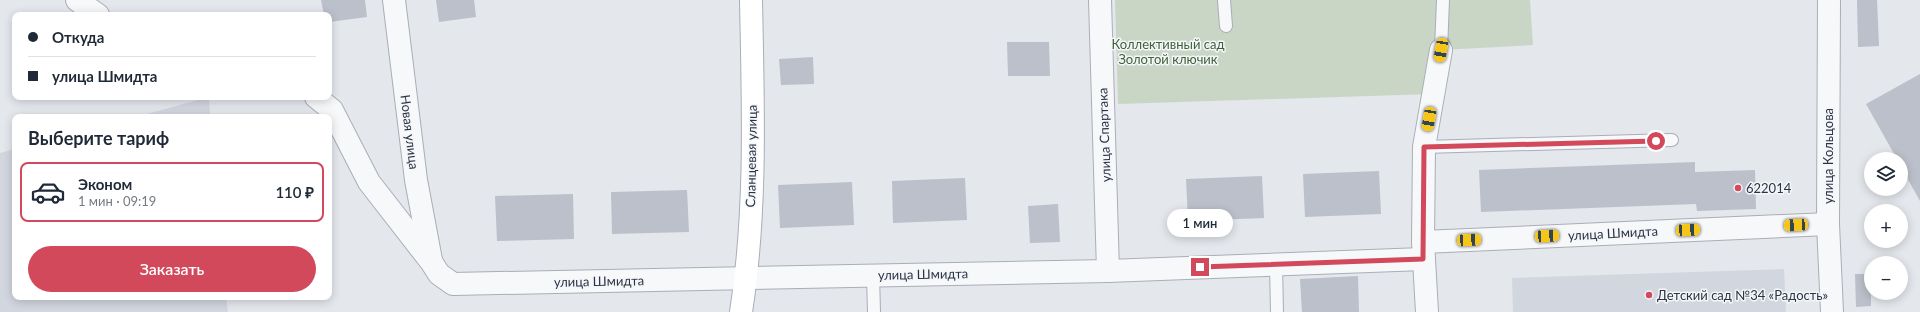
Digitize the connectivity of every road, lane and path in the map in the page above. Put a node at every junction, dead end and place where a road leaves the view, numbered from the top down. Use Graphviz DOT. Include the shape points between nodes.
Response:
graph roads {
  1 [pos="77,0"];
  2 [pos="394,0"];
  3 [pos="751,0"];
  4 [pos="1100,0"];
  5 [pos="1224,0"];
  6 [pos="1443,0"];
  7 [pos="1829,0"];
  8 [pos="94,12"];
  9 [pos="1226,26"];
  10 [pos="1441,50"];
  11 [pos="320,100"];
  12 [pos="1672,140"];
  13 [pos="1424,147"];
  14 [pos="1828,224"];
  15 [pos="1423,250"];
  16 [pos="432,263"];
  17 [pos="1276,264"];
  18 [pos="1108,271"];
  19 [pos="873,275"];
  20 [pos="746,278"];
  21 [pos="741,312"];
  22 [pos="874,312"];
  23 [pos="1277,312"];
  24 [pos="1427,312"];
  25 [pos="1832,312"];
  1 -- 8 [label="street"];
  2 -- 16 [label="street, Новая улица" via="416,180"];
  3 -- 20 [label="main road, Сланцевая улица" via="754,159"];
  4 -- 18 [label="street, улица Спартака"];
  5 -- 9 [label="lane"];
  6 -- 10 [label="lane"];
  7 -- 14 [label="street, улица Кольцова"];
  10 -- 13 [label="street"];
  11 -- 16 [label="street, улица Шмидта" via="332,110 369,182"];
  12 -- 13 [label="lane"];
  13 -- 15 [label="street"];
  14 -- 15 [label="street, улица Шмидта"];
  14 -- 25 [label="street, улица Кольцова"];
  15 -- 17 [label="street, улица Шмидта"];
  15 -- 24 [label="street"];
  16 -- 20 [label="street, улица Шмидта" via="438,274 453,284"];
  17 -- 18 [label="street, улица Шмидта"];
  17 -- 23 [label="lane"];
  18 -- 19 [label="street, улица Шмидта"];
  19 -- 20 [label="street, улица Шмидта"];
  19 -- 22 [label="lane"];
  20 -- 21 [label="main road, Сланцевая улица"];
}
